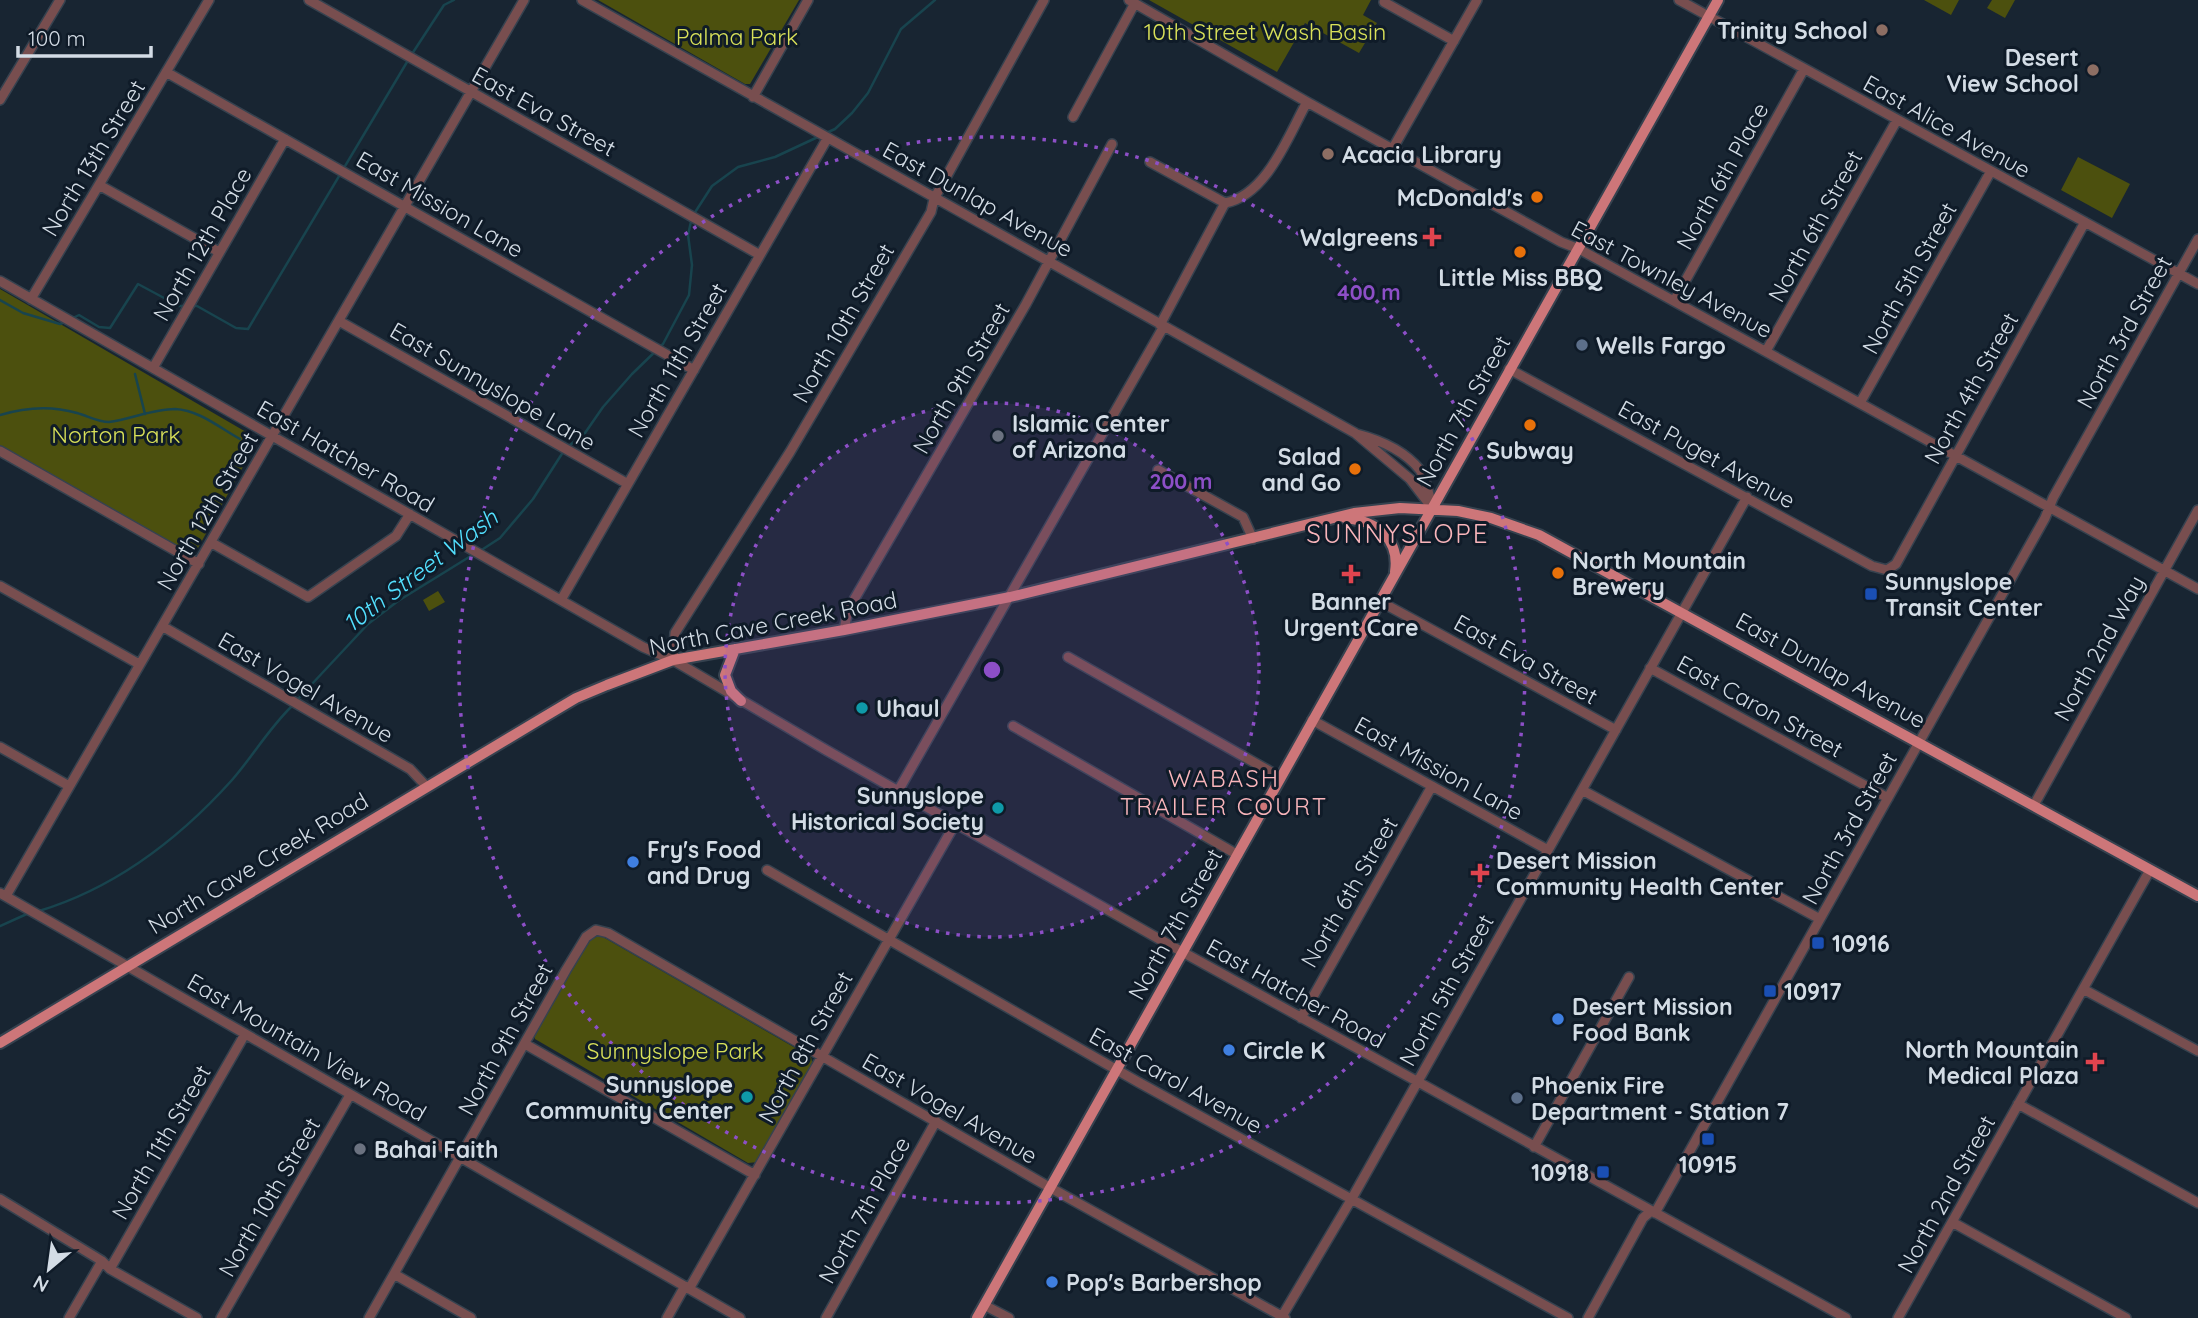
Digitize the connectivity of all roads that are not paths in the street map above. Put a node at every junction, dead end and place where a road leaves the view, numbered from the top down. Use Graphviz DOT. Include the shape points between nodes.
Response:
graph roads {
  1 [pos="60,0"];
  2 [pos="209,0"];
  3 [pos="309,0"];
  4 [pos="524,0"];
  5 [pos="582,0"];
  6 [pos="808,0"];
  7 [pos="1044,0"];
  8 [pos="1477,0"];
  9 [pos="1679,0"];
  10 [pos="1718,0"];
  11 [pos="1132,2"];
  12 [pos="1384,2"];
  13 [pos="1708,16"];
  14 [pos="1454,41"];
  15 [pos="1804,69"];
  16 [pos="166,72"];
  17 [pos="472,92"];
  18 [pos="753,97"];
  19 [pos="0,100"];
  20 [pos="1307,102"];
  21 [pos="1073,117"];
  22 [pos="1897,120"];
  23 [pos="285,139"];
  24 [pos="827,139"];
  25 [pos="1112,144"];
  26 [pos="1394,148"];
  27 [pos="1150,162"];
  28 [pos="1991,171"];
  29 [pos="99,185"];
  30 [pos="934,199"];
  31 [pos="1226,203"];
  32 [pos="406,207"];
  33 [pos="2085,222"];
  34 [pos="2198,239"];
  35 [pos="1579,248"];
  36 [pos="219,252"];
  37 [pos="760,255"];
  38 [pos="1048,263"];
  39 [pos="2179,274"];
  40 [pos="0,281"];
  41 [pos="2198,284"];
  42 [pos="31,299"];
  43 [pos="1674,301"];
  44 [pos="339,320"];
  45 [pos="1162,326"];
  46 [pos="1766,351"];
  47 [pos="153,368"];
  48 [pos="1509,369"];
  49 [pos="694,370"];
  50 [pos="1860,403"];
  51 [pos="273,436"];
  52 [pos="0,451"];
  53 [pos="1955,455"];
  54 [pos="1158,470"];
  55 [pos="628,484"];
  56 [pos="1746,497"];
  57 [pos="2049,508"];
  58 [pos="1433,509"];
  59 [pos="2198,509"];
  60 [pos="410,514"];
  61 [pos="1336,517"];
  62 [pos="1253,539"];
  63 [pos="212,543"];
  64 [pos="199,564"];
  65 [pos="1887,570"];
  66 [pos="2164,570"];
  67 [pos="1394,579"];
  68 [pos="0,586"];
  69 [pos="2198,589"];
  70 [pos="1010,597"];
  71 [pos="561,600"];
  72 [pos="1381,602"];
  73 [pos="1681,612"];
  74 [pos="162,626"];
  75 [pos="845,630"];
  76 [pos="735,649"];
  77 [pos="1068,657"];
  78 [pos="673,660"];
  79 [pos="139,664"];
  80 [pos="1650,668"];
  81 [pos="741,701"];
  82 [pos="1312,720"];
  83 [pos="1013,726"];
  84 [pos="1616,730"];
  85 [pos="1919,743"];
  86 [pos="0,747"];
  87 [pos="1280,777"];
  88 [pos="69,786"];
  89 [pos="1432,786"];
  90 [pos="426,787"];
  91 [pos="1582,790"];
  92 [pos="898,791"];
  93 [pos="1888,798"];
  94 [pos="2034,805"];
  95 [pos="955,824"];
  96 [pos="1548,850"];
  97 [pos="1238,855"];
  98 [pos="767,870"];
  99 [pos="2150,870"];
  100 [pos="3,894"];
  101 [pos="2198,896"];
  102 [pos="1820,919"];
  103 [pos="596,930"];
  104 [pos="887,939"];
  105 [pos="1183,953"];
  106 [pos="127,966"];
  107 [pos="1629,976"];
  108 [pos="2083,989"];
  109 [pos="1301,1018"];
  110 [pos="245,1034"];
  111 [pos="0,1043"];
  112 [pos="525,1044"];
  113 [pos="2198,1051"];
  114 [pos="822,1056"];
  115 [pos="1117,1069"];
  116 [pos="1417,1082"];
  117 [pos="350,1094"];
  118 [pos="2018,1104"];
  119 [pos="936,1121"];
  120 [pos="1534,1147"];
  121 [pos="461,1158"];
  122 [pos="755,1175"];
  123 [pos="1049,1187"];
  124 [pos="0,1199"];
  125 [pos="1350,1200"];
  126 [pos="2198,1203"];
  127 [pos="1653,1212"];
  128 [pos="1952,1222"];
  129 [pos="102,1261"];
  130 [pos="110,1269"];
  131 [pos="394,1274"];
  132 [pos="687,1287"];
  133 [pos="984,1305"];
  134 [pos="1833,1315"];
  135 [pos="1283,1317"];
  136 [pos="69,1318"];
  137 [pos="197,1318"];
  138 [pos="221,1318"];
  139 [pos="369,1318"];
  140 [pos="471,1318"];
  141 [pos="667,1318"];
  142 [pos="740,1318"];
  143 [pos="826,1318"];
  144 [pos="977,1318"];
  145 [pos="1009,1318"];
  146 [pos="1568,1318"];
  147 [pos="1588,1318"];
  148 [pos="1846,1318"];
  149 [pos="1898,1318"];
  150 [pos="2126,1318"];
  1 -- 19 [label="street"];
  2 -- 16 [label="street, North 13th Street"];
  3 -- 17 [label="street, East Eva Street"];
  4 -- 17 [label="street, North 12th Street"];
  5 -- 18 [label="street, East Dunlap Avenue"];
  6 -- 18 [label="street"];
  7 -- 30 [label="street, North 10th Street"];
  8 -- 14 [label="street"];
  9 -- 13 [label="street, East Alice Avenue"];
  10 -- 13 [label="main road, North 7th Street"];
  11 -- 20 [label="street, East Townley Avenue"];
  11 -- 21 [label="street"];
  12 -- 14 [label="street"];
  13 -- 15 [label="street, East Alice Avenue"];
  13 -- 35 [label="main road, North 7th Street"];
  14 -- 26 [label="street"];
  15 -- 22 [label="street, East Alice Avenue"];
  15 -- 43 [label="street, North 6th Place"];
  16 -- 23 [label="street, East Mission Lane"];
  16 -- 29 [label="street, North 13th Street"];
  17 -- 32 [label="street, North 12th Street"];
  17 -- 37 [label="street, East Eva Street"];
  18 -- 24 [label="street, East Dunlap Avenue"];
  20 -- 26 [label="street, East Townley Avenue"];
  20 -- 31 [label="street" via="1256,188"];
  22 -- 28 [label="street, East Alice Avenue"];
  22 -- 46 [label="street, North 6th Street"];
  23 -- 32 [label="street, East Mission Lane"];
  23 -- 36 [label="street, North 12th Place"];
  24 -- 30 [label="street, East Dunlap Avenue"];
  24 -- 37 [label="street, North 11th Street"];
  25 -- 38 [label="street, North 9th Street"];
  26 -- 35 [label="street, East Townley Avenue"];
  27 -- 31 [label="street"];
  28 -- 33 [label="street, East Alice Avenue"];
  28 -- 50 [label="street, North 5th Street"];
  29 -- 36 [label="street"];
  29 -- 42 [label="street, North 13th Street"];
  30 -- 38 [label="street, East Dunlap Avenue"];
  30 -- 78 [label="street, North 10th Street" via="931,212 790,452 676,633"];
  31 -- 45 [label="street"];
  32 -- 44 [label="street, North 12th Street"];
  32 -- 49 [label="street, East Mission Lane"];
  33 -- 39 [label="street, East Alice Avenue"];
  33 -- 53 [label="street, North 4th Street"];
  34 -- 39 [label="street, North 3rd Street"];
  35 -- 43 [label="street, East Townley Avenue"];
  35 -- 48 [label="main road, North 7th Street"];
  36 -- 47 [label="street, North 12th Place"];
  37 -- 49 [label="street, North 11th Street"];
  38 -- 45 [label="street, East Dunlap Avenue"];
  38 -- 75 [label="street, North 9th Street" via="848,610"];
  39 -- 41 [label="street, East Alice Avenue"];
  39 -- 57 [label="street, North 3rd Street"];
  40 -- 42 [label="street, East Hatcher Road"];
  42 -- 47 [label="street, East Hatcher Road"];
  43 -- 46 [label="street, East Townley Avenue"];
  44 -- 51 [label="street, North 12th Street"];
  44 -- 55 [label="street, East Sunnyslope Lane"];
  45 -- 58 [label="street, East Dunlap Avenue" via="1355,433 1410,479"];
  45 -- 70 [label="street"];
  46 -- 50 [label="street, East Townley Avenue"];
  47 -- 51 [label="street, East Hatcher Road"];
  48 -- 56 [label="street, East Puget Avenue"];
  48 -- 58 [label="main road, North 7th Street"];
  49 -- 55 [label="street, North 11th Street"];
  50 -- 53 [label="street, East Townley Avenue"];
  51 -- 60 [label="street, East Hatcher Road"];
  51 -- 63 [label="street, North 12th Street"];
  52 -- 64 [label="street"];
  53 -- 57 [label="street, East Townley Avenue"];
  53 -- 65 [label="street, North 4th Street" via="1896,564"];
  54 -- 62 [label="street" via="1242,517"];
  55 -- 71 [label="street, North 11th Street"];
  56 -- 65 [label="street, East Puget Avenue"];
  56 -- 73 [label="street, North 5th Street"];
  57 -- 66 [label="street, East Townley Avenue"];
  57 -- 85 [label="street, North 3rd Street"];
  58 -- 61 [label="main road, North Cave Creek Road" via="1377,510"];
  58 -- 67 [label="main road, North 7th Street"];
  58 -- 73 [label="main road, East Dunlap Avenue" via="1484,516 1539,535"];
  59 -- 66 [label="street, North 2nd Way"];
  60 -- 63 [label="street" via="396,537 308,597"];
  60 -- 71 [label="street, East Hatcher Road"];
  61 -- 62 [label="main road, North Cave Creek Road"];
  61 -- 67 [label="main road" via="1366,523 1390,538 1396,562"];
  62 -- 70 [label="main road, North Cave Creek Road"];
  63 -- 64 [label="street, North 12th Street"];
  64 -- 74 [label="street, North 12th Street"];
  66 -- 69 [label="street, East Townley Avenue"];
  66 -- 94 [label="street, North 2nd Way"];
  67 -- 72 [label="main road, North 7th Street"];
  68 -- 79 [label="street"];
  70 -- 75 [label="main road, North Cave Creek Road"];
  70 -- 92 [label="street"];
  71 -- 78 [label="street, East Hatcher Road"];
  72 -- 82 [label="main road, North 7th Street"];
  72 -- 84 [label="street, East Eva Street"];
  73 -- 80 [label="street, North 5th Street"];
  73 -- 85 [label="main road, East Dunlap Avenue"];
  74 -- 79 [label="street, North 12th Street"];
  74 -- 90 [label="street, East Vogel Avenue" via="410,769"];
  75 -- 76 [label="main road, North Cave Creek Road"];
  76 -- 78 [label="main road, North Cave Creek Road"];
  76 -- 81 [label="main road" via="725,675"];
  77 -- 87 [label="street"];
  78 -- 81 [label="street, East Hatcher Road"];
  78 -- 90 [label="main road, North Cave Creek Road" via="576,698"];
  79 -- 88 [label="street, North 12th Street"];
  80 -- 84 [label="street, North 5th Street"];
  80 -- 93 [label="street, East Caron Street"];
  81 -- 92 [label="street, East Hatcher Road"];
  82 -- 87 [label="main road, North 7th Street"];
  82 -- 89 [label="street, East Mission Lane"];
  83 -- 97 [label="street"];
  84 -- 91 [label="street, North 5th Street"];
  85 -- 93 [label="street, North 3rd Street"];
  85 -- 94 [label="main road, East Dunlap Avenue"];
  86 -- 88 [label="street"];
  87 -- 97 [label="main road, North 7th Street"];
  88 -- 100 [label="street, North 12th Street"];
  89 -- 96 [label="street, East Mission Lane"];
  89 -- 109 [label="street, North 6th Street"];
  90 -- 106 [label="main road, North Cave Creek Road"];
  91 -- 96 [label="street, North 5th Street"];
  91 -- 102 [label="street"];
  92 -- 95 [label="street, East Hatcher Road"];
  93 -- 102 [label="street, North 3rd Street"];
  94 -- 99 [label="main road, East Dunlap Avenue"];
  95 -- 104 [label="street, North 8th Street"];
  95 -- 105 [label="street, East Hatcher Road"];
  96 -- 116 [label="street, North 5th Street"];
  97 -- 105 [label="main road, North 7th Street"];
  98 -- 104 [label="street, East Carol Avenue"];
  99 -- 101 [label="main road, East Dunlap Avenue"];
  99 -- 108 [label="street, North 2nd Street"];
  100 -- 106 [label="street, East Mountain View Road"];
  102 -- 127 [label="street, North 3rd Street"];
  103 -- 112 [label="street, North 9th Street" via="582,943"];
  103 -- 114 [label="street, East Vogel Avenue"];
  104 -- 114 [label="street, North 8th Street"];
  104 -- 115 [label="street, East Carol Avenue"];
  105 -- 109 [label="street, East Hatcher Road"];
  105 -- 115 [label="main road, North 7th Street"];
  106 -- 110 [label="street, East Mountain View Road"];
  106 -- 111 [label="main road, North Cave Creek Road"];
  107 -- 120 [label="street"];
  108 -- 113 [label="street"];
  108 -- 118 [label="street, North 2nd Street"];
  109 -- 116 [label="street, East Hatcher Road"];
  110 -- 117 [label="street, East Mountain View Road"];
  110 -- 130 [label="street, North 11th Street"];
  112 -- 121 [label="street, North 9th Street"];
  112 -- 122 [label="street"];
  114 -- 119 [label="street, East Vogel Avenue"];
  114 -- 122 [label="street, North 8th Street"];
  115 -- 123 [label="main road, North 7th Street"];
  115 -- 125 [label="street, East Carol Avenue"];
  116 -- 120 [label="street, East Hatcher Road"];
  116 -- 125 [label="street, North 5th Street"];
  117 -- 121 [label="street, East Mountain View Road"];
  117 -- 138 [label="street, North 10th Street"];
  118 -- 126 [label="street"];
  118 -- 128 [label="street, North 2nd Street"];
  119 -- 123 [label="street, East Vogel Avenue"];
  119 -- 143 [label="street, North 7th Place"];
  120 -- 127 [label="street, East Hatcher Road"];
  121 -- 131 [label="street, North 9th Street"];
  121 -- 132 [label="street, East Mountain View Road"];
  122 -- 132 [label="street, North 8th Street"];
  123 -- 133 [label="main road, North 7th Street"];
  123 -- 135 [label="street, East Vogel Avenue"];
  124 -- 129 [label="street"];
  125 -- 135 [label="street, North 5th Street"];
  125 -- 146 [label="street, East Carol Avenue"];
  127 -- 134 [label="street, East Hatcher Road"];
  127 -- 147 [label="street, North 3rd Street" via="1643,1218"];
  128 -- 149 [label="street, North 2nd Street"];
  128 -- 150 [label="street"];
  129 -- 130 [label="street"];
  129 -- 136 [label="street"];
  130 -- 137 [label="street"];
  131 -- 139 [label="street, North 9th Street"];
  131 -- 140 [label="street"];
  132 -- 141 [label="street, North 8th Street"];
  132 -- 142 [label="street, East Mountain View Road"];
  133 -- 144 [label="main road, North 7th Street"];
  133 -- 145 [label="street"];
  134 -- 148 [label="street, East Hatcher Road"];
}
